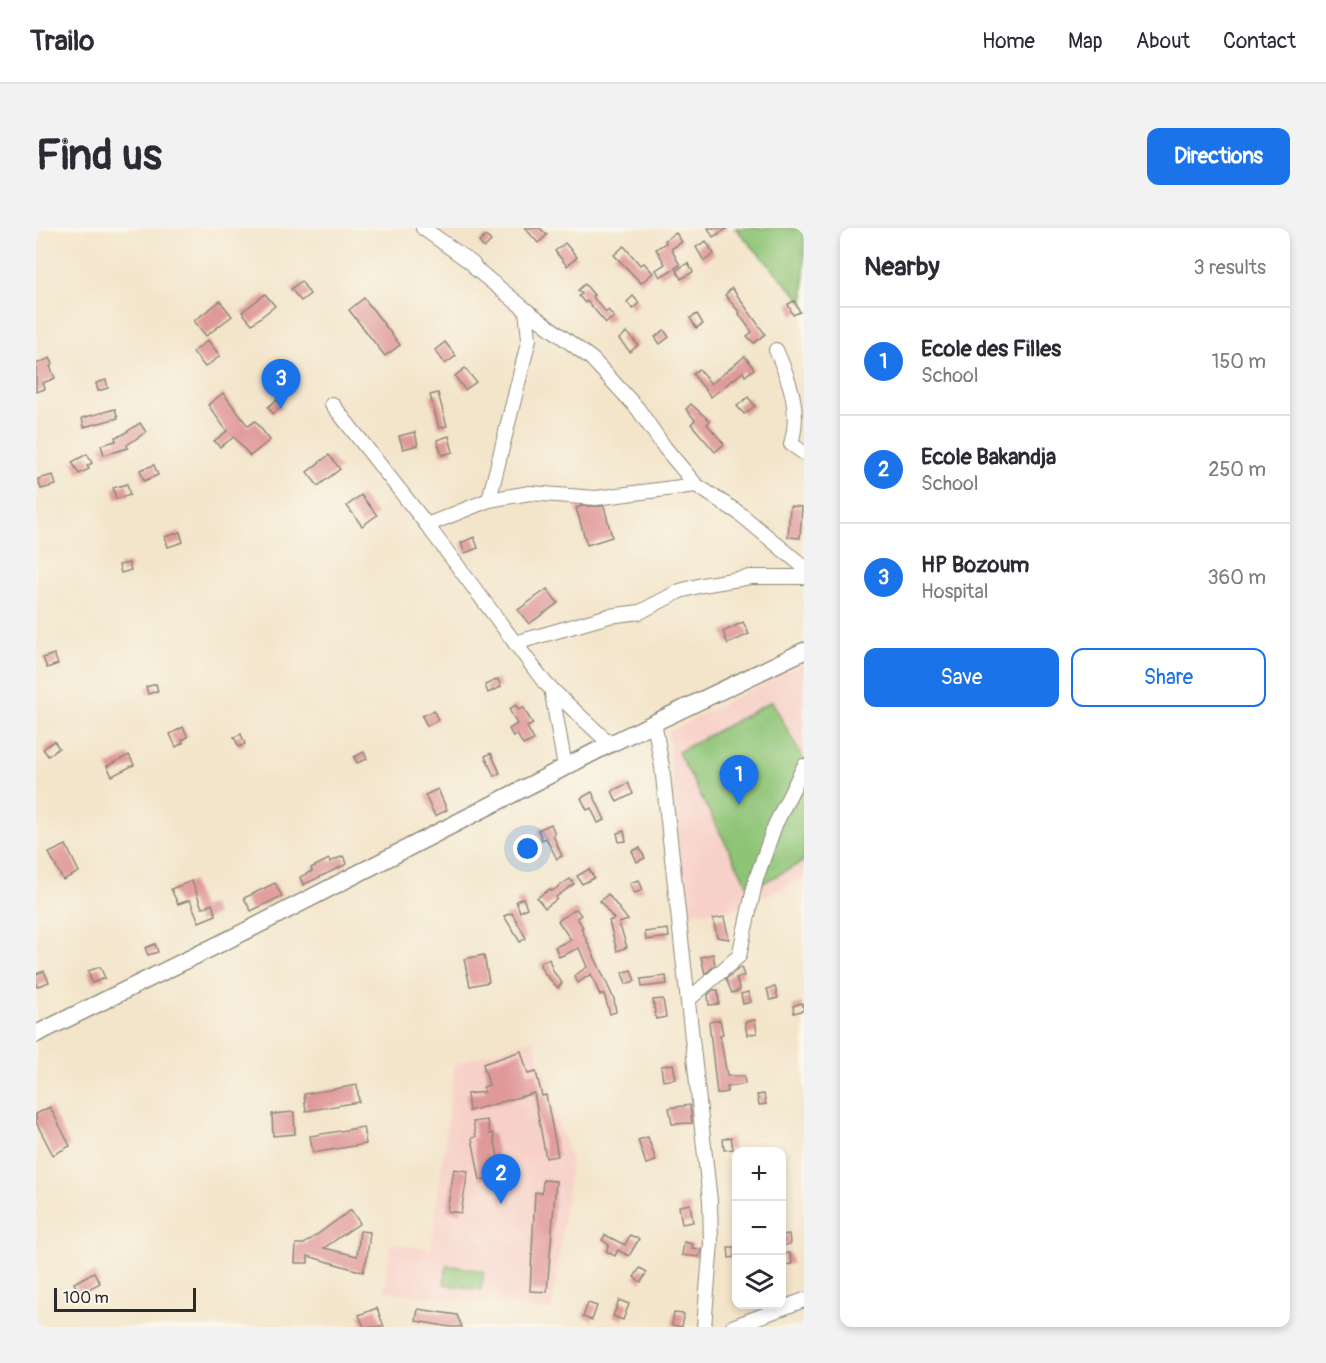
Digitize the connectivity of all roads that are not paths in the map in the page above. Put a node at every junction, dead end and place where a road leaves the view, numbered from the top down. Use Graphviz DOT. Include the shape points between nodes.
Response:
graph roads {
  1 [pos="423,228"];
  2 [pos="526,310"];
  3 [pos="776,350"];
  4 [pos="332,404"];
  5 [pos="804,453"];
  6 [pos="696,485"];
  7 [pos="489,500"];
  8 [pos="427,525"];
  9 [pos="804,567"];
  10 [pos="804,577"];
  11 [pos="515,643"];
  12 [pos="804,651"];
  13 [pos="551,688"];
  14 [pos="654,722"];
  15 [pos="610,744"];
  16 [pos="804,766"];
  17 [pos="565,767"];
  18 [pos="688,1000"];
  19 [pos="36,1034"];
  20 [pos="804,1300"];
  21 [pos="704,1327"];
  22 [pos="732,1327"];
  1 -- 2 [label="street"];
  2 -- 6 [label="street" via="592,359 638,409"];
  2 -- 7 [label="street" via="529,339"];
  3 -- 5 [label="street" via="795,404 796,428 791,444"];
  4 -- 8 [label="street"];
  6 -- 7 [label="street" via="596,498 530,493"];
  6 -- 9 [label="street" via="739,513"];
  7 -- 8 [label="street"];
  8 -- 11 [label="street"];
  10 -- 11 [label="street" via="752,577 702,585 680,591 640,612 609,616"];
  11 -- 13 [label="street"];
  12 -- 14 [label="main road"];
  13 -- 15 [label="street"];
  13 -- 17 [label="street"];
  14 -- 15 [label="main road"];
  14 -- 18 [label="street"];
  15 -- 17 [label="main road"];
  16 -- 18 [label="street" via="775,825 756,879 739,956"];
  17 -- 19 [label="main road"];
  18 -- 21 [label="street" via="710,1201"];
  20 -- 22 [label="street"];
}
